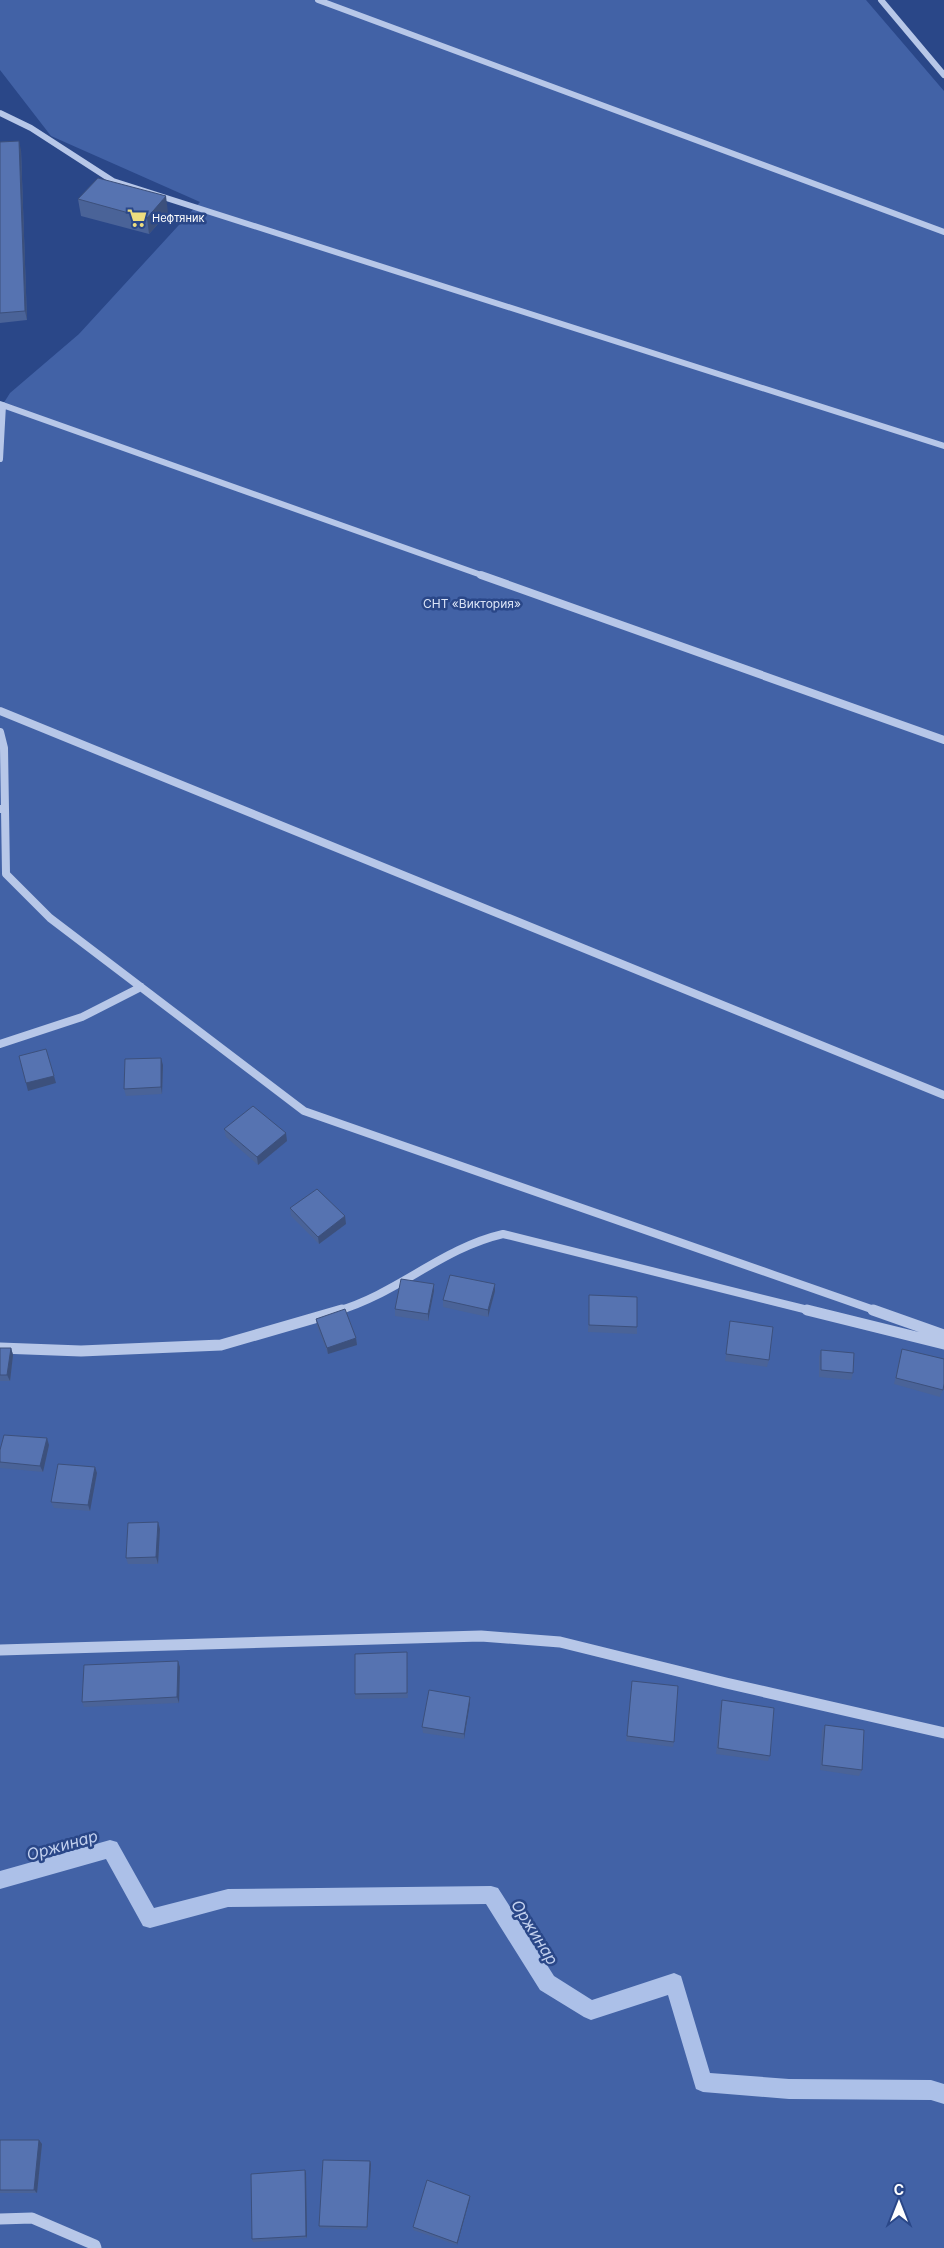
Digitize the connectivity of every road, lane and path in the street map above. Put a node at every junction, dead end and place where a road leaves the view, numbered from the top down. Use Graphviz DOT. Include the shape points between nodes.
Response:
graph roads {
  1 [pos="318,0"];
  2 [pos="880,0"];
  3 [pos="944,75"];
  4 [pos="0,113"];
  5 [pos="944,232"];
  6 [pos="2,404"];
  7 [pos="944,446"];
  8 [pos="0,458"];
  9 [pos="0,711"];
  10 [pos="0,732"];
  11 [pos="944,740"];
  12 [pos="3,809"];
  13 [pos="142,987"];
  14 [pos="0,1044"];
  15 [pos="944,1095"];
  16 [pos="944,1335"];
  17 [pos="944,1344"];
  18 [pos="0,1348"];
  19 [pos="0,1650"];
  20 [pos="944,1733"];
  21 [pos="0,2219"];
  22 [pos="96,2248"];
  1 -- 5 [label="lane"];
  2 -- 3 [label="lane"];
  4 -- 7 [label="lane" via="30,128 113,181"];
  6 -- 8 [label="lane"];
  6 -- 11 [label="lane"];
  9 -- 15 [label="lane"];
  10 -- 12 [label="lane" via="4,748"];
  12 -- 13 [label="lane" via="6,874 50,918"];
  13 -- 14 [label="lane" via="82,1017"];
  13 -- 16 [label="lane" via="304,1111"];
  17 -- 18 [label="lane" via="503,1234 483,1237 418,1271 376,1298 221,1344 81,1351"];
  19 -- 20 [label="lane" via="471,1636 560,1642"];
  21 -- 22 [label="lane" via="32,2218"];
}
